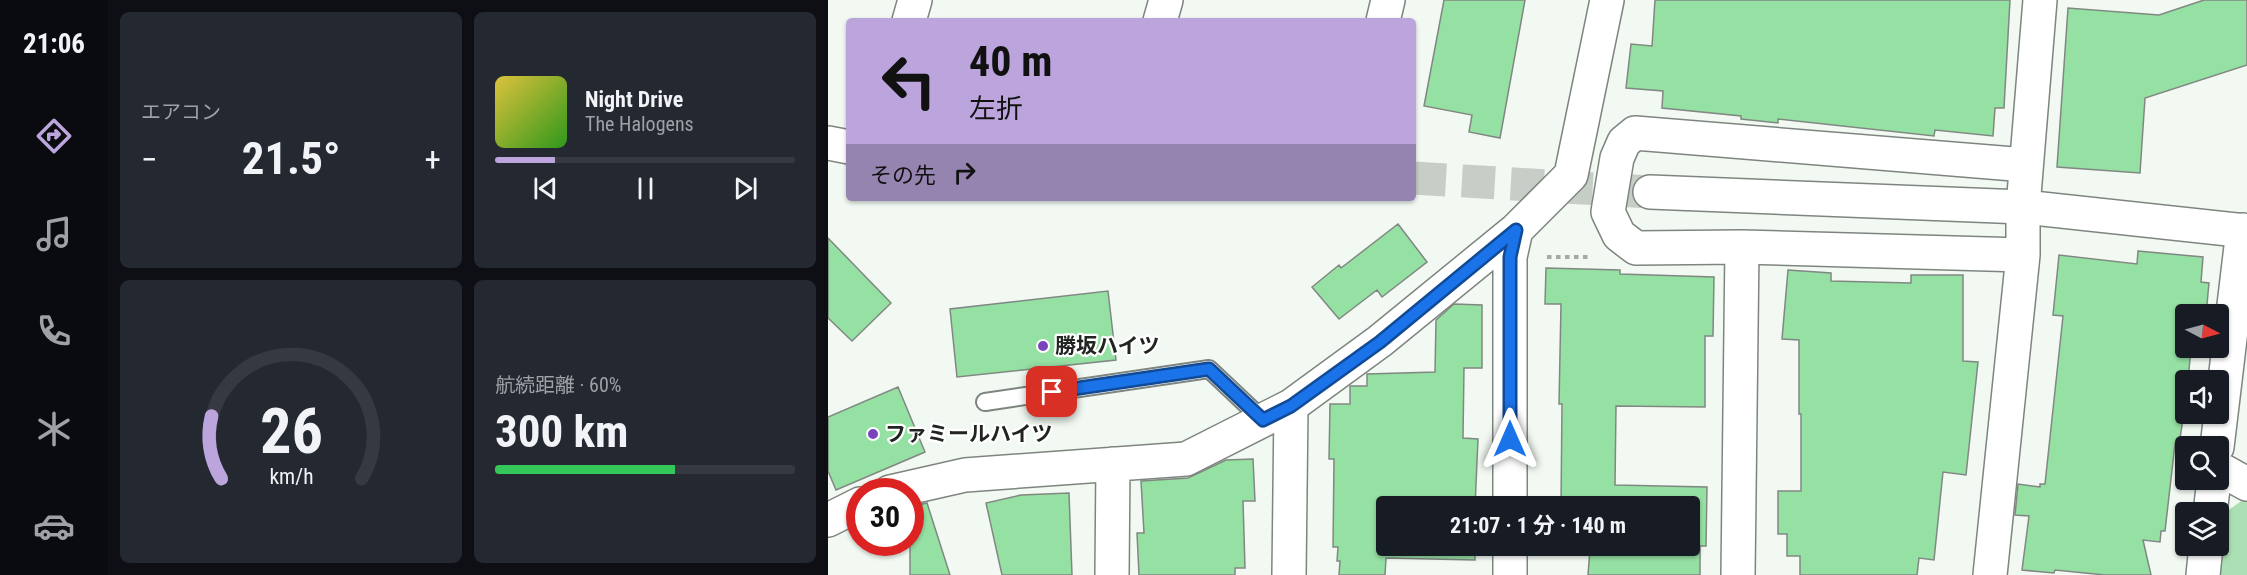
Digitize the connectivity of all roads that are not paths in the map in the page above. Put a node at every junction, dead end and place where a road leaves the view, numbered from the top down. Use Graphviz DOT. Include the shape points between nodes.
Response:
graph roads {
  1 [pos="915,0"];
  2 [pos="1166,0"];
  3 [pos="1388,0"];
  4 [pos="1607,0"];
  5 [pos="2040,0"];
  6 [pos="910,18"];
  7 [pos="1161,18"];
  8 [pos="1384,18"];
  9 [pos="828,143"];
  10 [pos="846,146"];
  11 [pos="2026,165"];
  12 [pos="1571,175"];
  13 [pos="1612,179"];
  14 [pos="1650,192"];
  15 [pos="2023,207"];
  16 [pos="2245,230"];
  17 [pos="1513,244"];
  18 [pos="1742,247"];
  19 [pos="2023,255"];
  20 [pos="985,402"];
  21 [pos="1277,413"];
  22 [pos="2218,436"];
  23 [pos="1113,464"];
  24 [pos="2229,474"];
  25 [pos="924,484"];
  26 [pos="2247,484"];
  27 [pos="1510,496"];
  28 [pos="846,511"];
  29 [pos="828,520"];
  30 [pos="1510,556"];
  31 [pos="2205,556"];
  32 [pos="1112,575"];
  33 [pos="1289,575"];
  34 [pos="1510,575"];
  35 [pos="1738,575"];
  36 [pos="1990,575"];
  37 [pos="2203,575"];
  1 -- 6 [label="street"];
  2 -- 7 [label="street"];
  3 -- 8 [label="street"];
  4 -- 12 [label="street"];
  5 -- 11 [label="street"];
  9 -- 10 [label="street"];
  11 -- 13 [label="street" via="1635,133 1624,142"];
  11 -- 15 [label="street"];
  12 -- 13 [label="street"];
  12 -- 17 [label="street"];
  13 -- 18 [label="street" via="1608,212 1619,235 1636,248"];
  14 -- 15 [label="street"];
  15 -- 16 [label="street"];
  15 -- 19 [label="street"];
  16 -- 22 [label="street"];
  17 -- 21 [label="street"];
  17 -- 27 [label="street"];
  18 -- 19 [label="street"];
  18 -- 35 [label="street"];
  19 -- 36 [label="street"];
  20 -- 21 [label="lane" via="1209,369"];
  21 -- 23 [label="street" via="1186,459"];
  21 -- 33 [label="street"];
  23 -- 25 [label="street" via="965,475"];
  23 -- 32 [label="street"];
  24 -- 26 [label="street"];
  28 -- 29 [label="street"];
  30 -- 34 [label="street"];
  31 -- 37 [label="street"];
}
